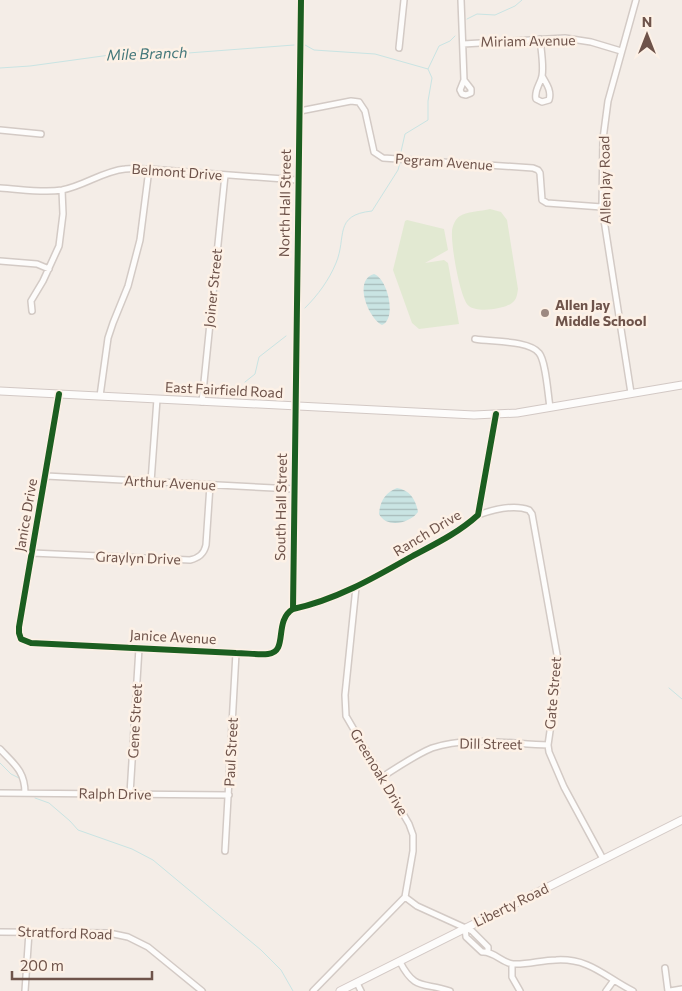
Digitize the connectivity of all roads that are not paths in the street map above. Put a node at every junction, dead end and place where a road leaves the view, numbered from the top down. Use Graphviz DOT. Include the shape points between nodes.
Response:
graph roads {
  1 [pos="301,0"];
  2 [pos="404,0"];
  3 [pos="461,0"];
  4 [pos="636,0"];
  5 [pos="540,39"];
  6 [pos="463,44"];
  7 [pos="399,48"];
  8 [pos="621,51"];
  9 [pos="542,76"];
  10 [pos="464,80"];
  11 [pos="300,112"];
  12 [pos="0,130"];
  13 [pos="41,134"];
  14 [pos="149,169"];
  15 [pos="225,175"];
  16 [pos="297,180"];
  17 [pos="0,188"];
  18 [pos="62,190"];
  19 [pos="602,207"];
  20 [pos="0,261"];
  21 [pos="49,269"];
  22 [pos="32,310"];
  23 [pos="475,339"];
  24 [pos="682,385"];
  25 [pos="0,391"];
  26 [pos="631,393"];
  27 [pos="59,394"];
  28 [pos="100,396"];
  29 [pos="157,399"];
  30 [pos="202,402"];
  31 [pos="296,406"];
  32 [pos="550,407"];
  33 [pos="496,414"];
  34 [pos="46,476"];
  35 [pos="151,482"];
  36 [pos="210,485"];
  37 [pos="294,489"];
  38 [pos="478,516"];
  39 [pos="32,552"];
  40 [pos="356,587"];
  41 [pos="292,609"];
  42 [pos="21,639"];
  43 [pos="139,648"];
  44 [pos="236,653"];
  45 [pos="548,745"];
  46 [pos="0,749"];
  47 [pos="382,777"];
  48 [pos="0,793"];
  49 [pos="25,793"];
  50 [pos="130,794"];
  51 [pos="229,795"];
  52 [pos="682,820"];
  53 [pos="225,852"];
  54 [pos="603,860"];
  55 [pos="405,897"];
  56 [pos="465,928"];
  57 [pos="0,932"];
  58 [pos="29,932"];
  59 [pos="400,962"];
  60 [pos="512,964"];
  61 [pos="665,968"];
  62 [pos="614,980"];
  63 [pos="357,983"];
  64 [pos="425,988"];
  65 [pos="682,989"];
  66 [pos="25,991"];
  67 [pos="202,991"];
  68 [pos="313,991"];
  69 [pos="340,991"];
  70 [pos="361,991"];
  71 [pos="450,991"];
  72 [pos="520,991"];
  73 [pos="606,991"];
  74 [pos="633,991"];
  75 [pos="669,991"];
  1 -- 11 [label="street, North Hall Street"];
  2 -- 7 [label="street"];
  3 -- 6 [label="street"];
  4 -- 8 [label="street, Allen Jay Road"];
  5 -- 6 [label="street, Miriam Avenue"];
  5 -- 8 [label="street, Miriam Avenue" via="576,39"];
  5 -- 9 [label="street"];
  6 -- 10 [label="street"];
  8 -- 19 [label="street, Allen Jay Road" via="604,127"];
  9 -- 9 [label="street" via="536,96 542,102 550,97"];
  11 -- 16 [label="street, North Hall Street"];
  11 -- 19 [label="street, Pegram Avenue" via="359,102 366,111 374,152 382,158 533,168 540,173 541,196 547,203"];
  12 -- 13 [label="street"];
  14 -- 15 [label="street, Belmont Drive"];
  14 -- 18 [label="street, Belmont Drive" via="124,169"];
  14 -- 28 [label="street" via="140,240 128,286 108,338"];
  15 -- 16 [label="street, Belmont Drive"];
  15 -- 30 [label="street, Joiner Street"];
  16 -- 31 [label="street, North Hall Street"];
  17 -- 18 [label="street, Belmont Drive"];
  18 -- 21 [label="street" via="62,232"];
  19 -- 26 [label="street, Allen Jay Road"];
  20 -- 21 [label="street" via="37,264"];
  21 -- 22 [label="street" via="31,301"];
  23 -- 32 [label="street" via="530,347 540,354"];
  24 -- 26 [label="main road, East Fairfield Road"];
  25 -- 27 [label="main road, East Fairfield Road"];
  26 -- 32 [label="main road, East Fairfield Road"];
  27 -- 28 [label="main road, East Fairfield Road"];
  27 -- 34 [label="street, Janice Drive"];
  28 -- 29 [label="main road, East Fairfield Road"];
  29 -- 30 [label="main road, East Fairfield Road"];
  29 -- 35 [label="street"];
  30 -- 31 [label="main road, East Fairfield Road"];
  31 -- 33 [label="main road, East Fairfield Road"];
  31 -- 37 [label="street, South Hall Street"];
  32 -- 33 [label="main road, East Fairfield Road"];
  33 -- 38 [label="street, Ranch Drive"];
  34 -- 35 [label="street, Arthur Avenue"];
  34 -- 39 [label="street, Janice Drive"];
  35 -- 36 [label="street, Arthur Avenue"];
  36 -- 37 [label="street, Arthur Avenue"];
  36 -- 39 [label="street, Graylyn Drive" via="206,545 196,558"];
  37 -- 41 [label="street, South Hall Street"];
  38 -- 40 [label="street, Ranch Drive" via="450,536"];
  38 -- 45 [label="street, Gate Street" via="517,508 529,510 532,514 558,660"];
  39 -- 42 [label="street, Janice Drive" via="19,627"];
  40 -- 41 [label="street, Ranch Drive"];
  40 -- 47 [label="street, Greenoak Drive" via="345,695 346,716"];
  41 -- 44 [label="street, Janice Avenue" via="283,619 280,646 275,651 269,654"];
  42 -- 43 [label="street, Janice Avenue" via="31,643"];
  43 -- 44 [label="street, Janice Avenue"];
  43 -- 50 [label="street, Gene Street"];
  44 -- 51 [label="street, Paul Street"];
  45 -- 47 [label="street, Dill Street" via="452,743 430,749"];
  45 -- 54 [label="street, Gate Street" via="564,787"];
  46 -- 49 [label="street" via="20,770"];
  47 -- 55 [label="street, Greenoak Drive" via="412,831 413,851"];
  48 -- 49 [label="street, Ralph Drive"];
  49 -- 50 [label="street, Ralph Drive"];
  50 -- 51 [label="street, Ralph Drive"];
  51 -- 53 [label="street, Paul Street"];
  52 -- 54 [label="main road, Liberty Road"];
  54 -- 56 [label="main road, Liberty Road"];
  55 -- 56 [label="street"];
  55 -- 68 [label="street"];
  56 -- 59 [label="main road, Liberty Road"];
  56 -- 60 [label="street" via="488,947 488,952"];
  57 -- 58 [label="street, Stratford Road"];
  58 -- 66 [label="street"];
  58 -- 67 [label="street, Stratford Road" via="109,933 128,937 148,947"];
  59 -- 63 [label="main road, Liberty Road"];
  59 -- 64 [label="street" via="407,976"];
  60 -- 62 [label="street" via="566,960 596,968"];
  60 -- 72 [label="street" via="512,977"];
  61 -- 75 [label="street"];
  62 -- 73 [label="street"];
  62 -- 74 [label="street"];
  63 -- 69 [label="main road, Liberty Road"];
  63 -- 70 [label="street"];
  64 -- 71 [label="street"];
  65 -- 75 [label="street"];
}
